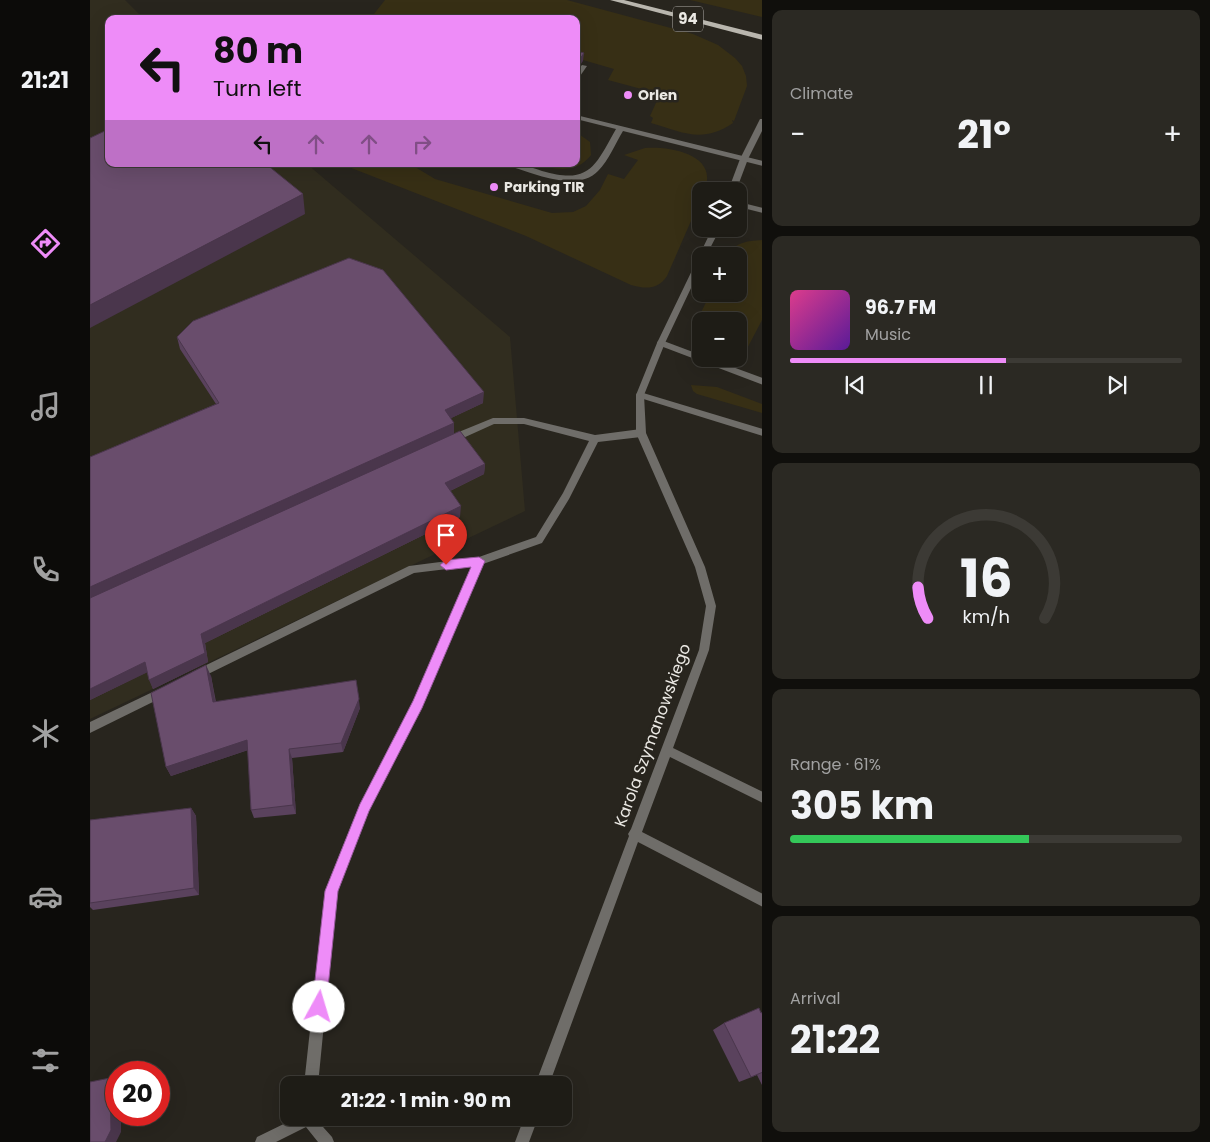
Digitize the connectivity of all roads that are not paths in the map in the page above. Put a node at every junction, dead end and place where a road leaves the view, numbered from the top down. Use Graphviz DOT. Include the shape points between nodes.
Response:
graph roads {
  1 [pos="614,0"];
  2 [pos="762,38"];
  3 [pos="584,66"];
  4 [pos="580,72"];
  5 [pos="580,118"];
  6 [pos="762,121"];
  7 [pos="620,129"];
  8 [pos="744,158"];
  9 [pos="762,164"];
  10 [pos="523,167"];
  11 [pos="735,182"];
  12 [pos="747,206"];
  13 [pos="762,211"];
  14 [pos="692,278"];
  15 [pos="661,342"];
  16 [pos="692,354"];
  17 [pos="724,367"];
  18 [pos="762,382"];
  19 [pos="640,395"];
  20 [pos="641,433"];
  21 [pos="762,433"];
  22 [pos="595,439"];
  23 [pos="439,446"];
  24 [pos="479,561"];
  25 [pos="90,728"];
  26 [pos="666,750"];
  27 [pos="762,798"];
  28 [pos="634,834"];
  29 [pos="762,901"];
  30 [pos="312,1076"];
  31 [pos="545,1076"];
  32 [pos="292,1126"];
  33 [pos="314,1126"];
  34 [pos="527,1126"];
  35 [pos="262,1142"];
  36 [pos="327,1142"];
  37 [pos="522,1142"];
  1 -- 2 [label="main road, 94"];
  3 -- 4 [label="street"];
  5 -- 7 [label="street"];
  6 -- 8 [label="street"];
  7 -- 8 [label="street"];
  7 -- 10 [label="street" via="593,172 577,178 559,177"];
  8 -- 9 [label="street"];
  8 -- 11 [label="street"];
  12 -- 13 [label="street"];
  14 -- 15 [label="street, Karola Szymanowskiego"];
  15 -- 16 [label="street"];
  15 -- 19 [label="street, Karola Szymanowskiego"];
  17 -- 18 [label="street"];
  19 -- 20 [label="street, Karola Szymanowskiego"];
  19 -- 21 [label="street"];
  20 -- 22 [label="street"];
  20 -- 26 [label="street, Karola Szymanowskiego" via="700,567 711,606 704,650"];
  22 -- 23 [label="street" via="524,421 493,420"];
  22 -- 24 [label="street" via="539,540"];
  24 -- 25 [label="street" via="413,569"];
  24 -- 30 [label="street" via="418,704 364,808 331,891"];
  26 -- 27 [label="street"];
  26 -- 28 [label="street, Karola Szymanowskiego"];
  28 -- 29 [label="street"];
  28 -- 31 [label="street, Karola Szymanowskiego"];
  32 -- 35 [label="street"];
  33 -- 36 [label="street"];
  34 -- 37 [label="street"];
}
